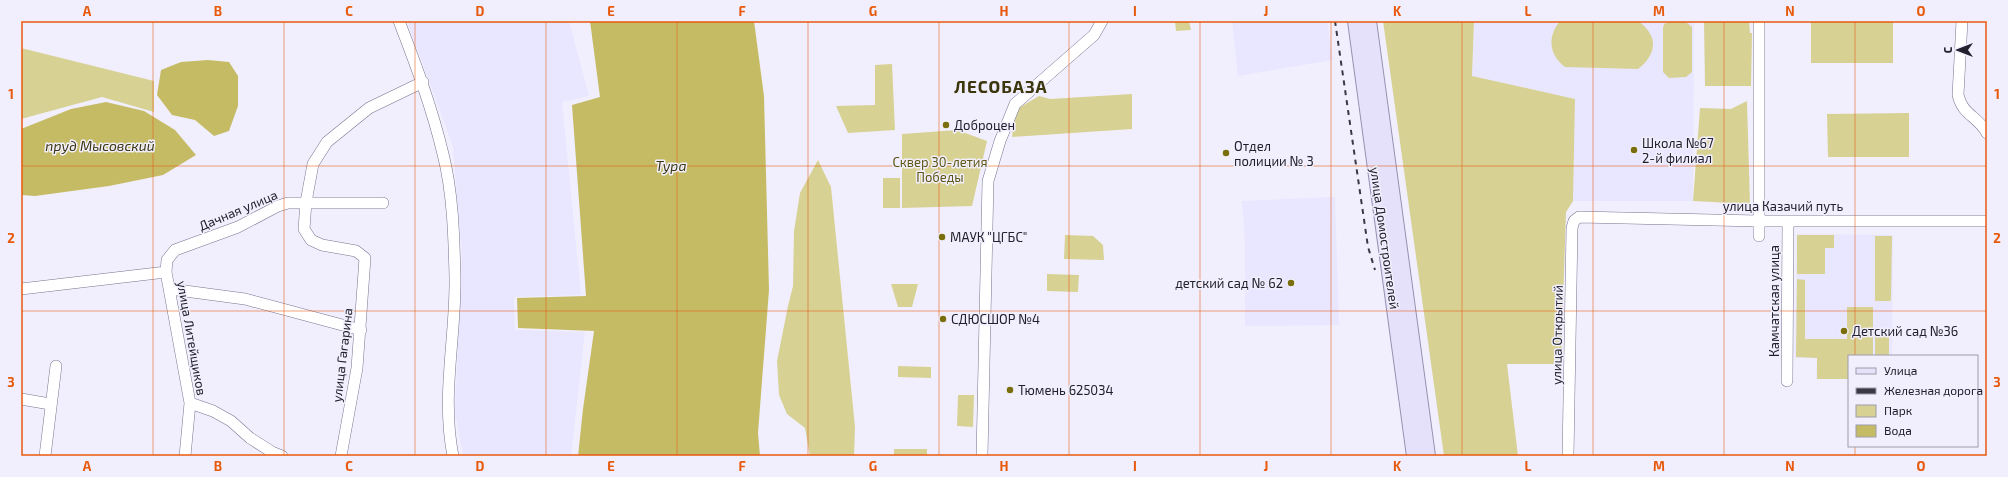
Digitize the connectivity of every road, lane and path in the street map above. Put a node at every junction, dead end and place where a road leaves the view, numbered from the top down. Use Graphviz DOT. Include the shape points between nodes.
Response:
graph roads {
  1 [pos="399,21"];
  2 [pos="1102,21"];
  3 [pos="1355,21"];
  4 [pos="1369,21"];
  5 [pos="1759,21"];
  6 [pos="1962,21"];
  7 [pos="423,82"];
  8 [pos="1987,133"];
  9 [pos="306,202"];
  10 [pos="383,203"];
  11 [pos="1579,217"];
  12 [pos="1759,221"];
  13 [pos="1788,221"];
  14 [pos="1987,221"];
  15 [pos="1759,236"];
  16 [pos="166,272"];
  17 [pos="21,289"];
  18 [pos="170,289"];
  19 [pos="361,330"];
  20 [pos="56,366"];
  21 [pos="1787,381"];
  22 [pos="21,399"];
  23 [pos="190,403"];
  24 [pos="50,404"];
  25 [pos="44,456"];
  26 [pos="185,456"];
  27 [pos="282,456"];
  28 [pos="341,456"];
  29 [pos="453,456"];
  30 [pos="982,456"];
  31 [pos="1414,456"];
  32 [pos="1428,456"];
  33 [pos="1568,456"];
  1 -- 7 [label="street"];
  2 -- 30 [label="street" via="1094,35 1015,104 995,157 987,189"];
  3 -- 31 [label="main road, улица Домостроителей"];
  4 -- 32 [label="main road, улица Домостроителей"];
  5 -- 12 [label="street"];
  6 -- 8 [label="street" via="1959,100 1965,112 1977,119"];
  7 -- 9 [label="street" via="369,108 327,142 313,164"];
  7 -- 29 [label="street" via="443,155 452,216 455,279 447,407"];
  9 -- 10 [label="street, Дачная улица"];
  9 -- 16 [label="street, Дачная улица" via="278,206 238,227 175,250 167,260"];
  9 -- 19 [label="street, улица Гагарина" via="304,229 311,240 322,245 356,251 365,258"];
  11 -- 12 [label="street, улица Казачий путь"];
  11 -- 33 [label="street, улица Открытий" via="1574,221 1572,228"];
  12 -- 13 [label="street, улица Казачий путь"];
  12 -- 15 [label="street"];
  13 -- 14 [label="street, улица Казачий путь"];
  13 -- 21 [label="street, Камчатская улица"];
  16 -- 17 [label="street"];
  16 -- 18 [label="street, улица Литейщиков"];
  18 -- 19 [label="street" via="245,299"];
  18 -- 23 [label="street, улица Литейщиков"];
  19 -- 28 [label="street, улица Гагарина" via="357,368"];
  20 -- 24 [label="street"];
  22 -- 24 [label="street"];
  23 -- 26 [label="street, улица Литейщиков"];
  23 -- 27 [label="street" via="231,421 250,438"];
  24 -- 25 [label="street"];
}
